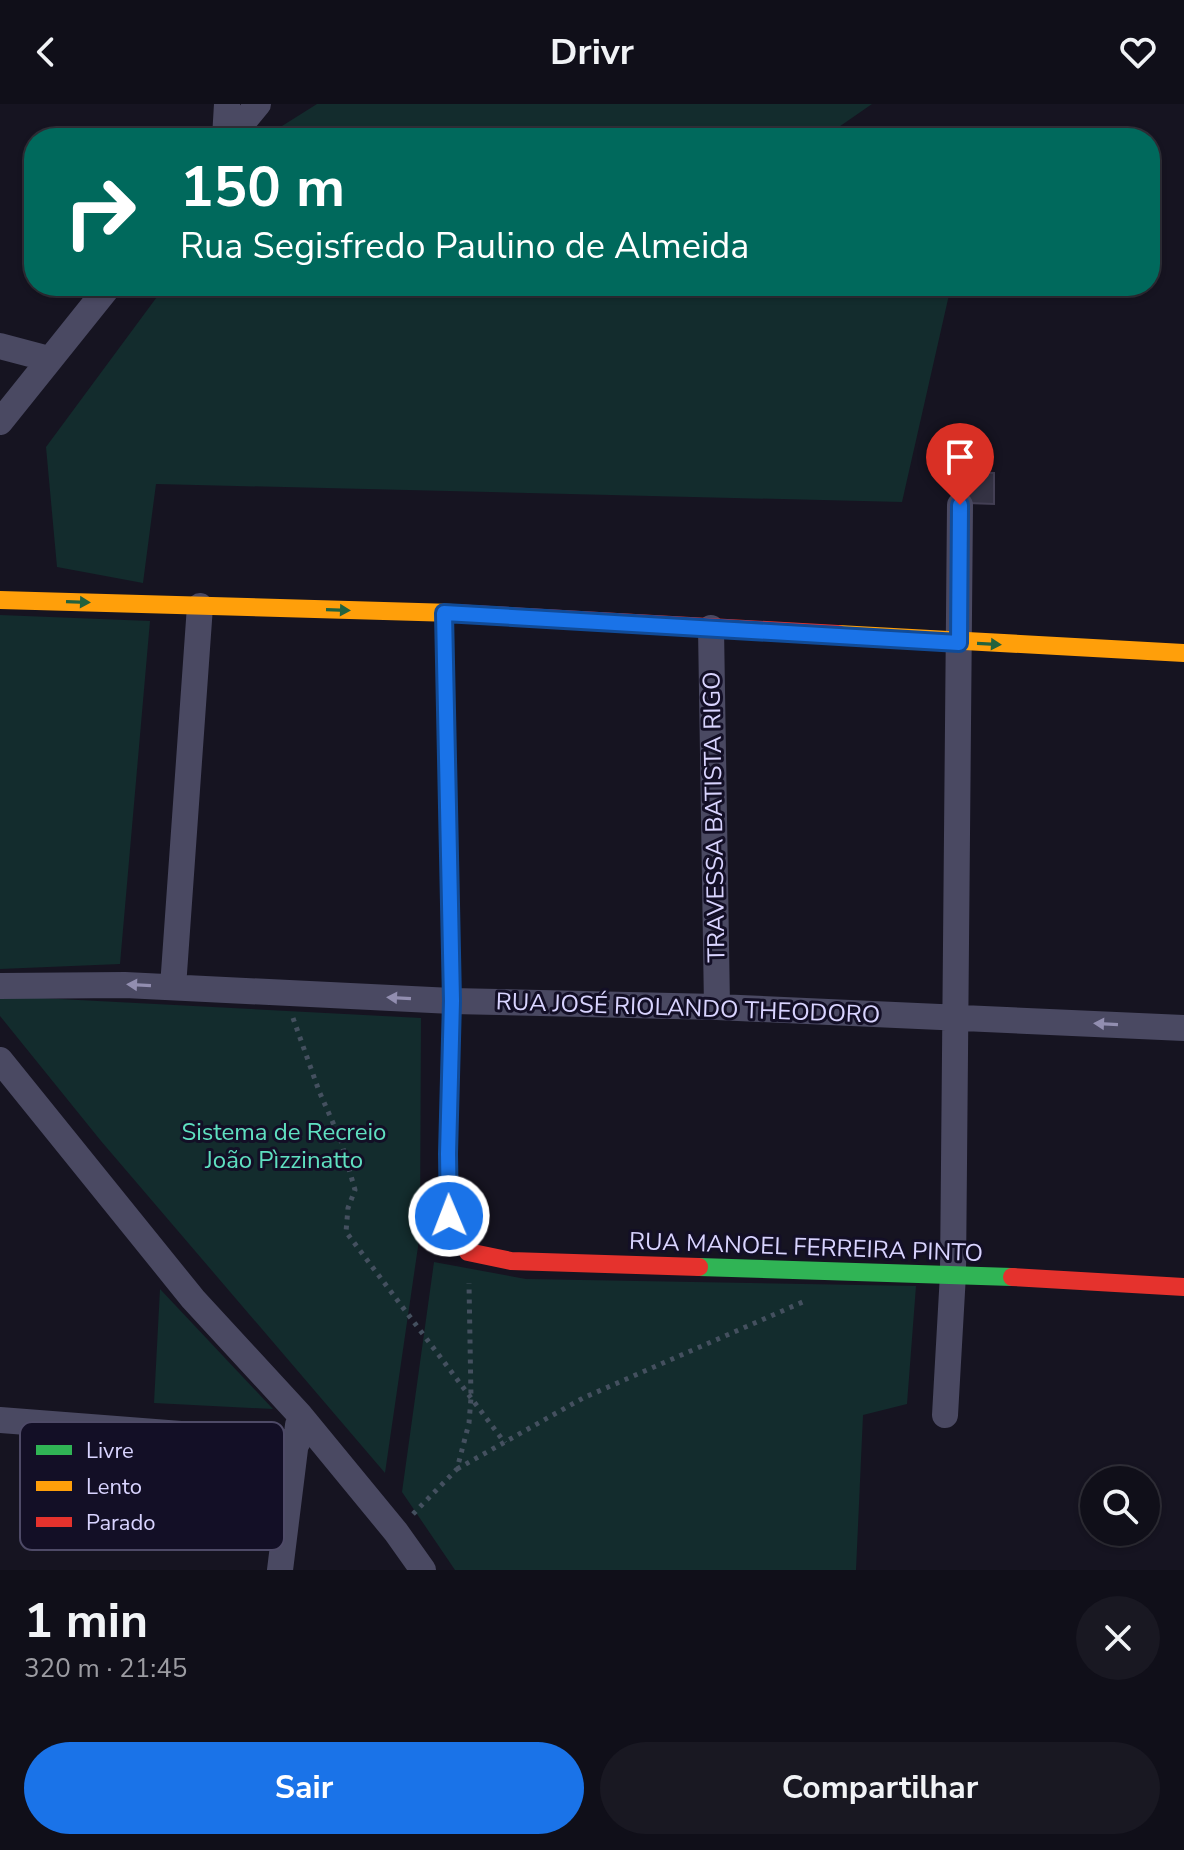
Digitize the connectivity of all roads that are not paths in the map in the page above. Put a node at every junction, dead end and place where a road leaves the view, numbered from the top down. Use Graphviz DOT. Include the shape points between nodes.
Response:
graph roads {
  1 [pos="227,104"];
  2 [pos="258,104"];
  3 [pos="228,128"];
  4 [pos="237,128"];
  5 [pos="101,296"];
  6 [pos="0,346"];
  7 [pos="49,359"];
  8 [pos="0,422"];
  9 [pos="960,505"];
  10 [pos="0,600"];
  11 [pos="200,606"];
  12 [pos="444,613"];
  13 [pos="711,628"];
  14 [pos="959,643"];
  15 [pos="1184,653"];
  16 [pos="0,986"];
  17 [pos="173,987"];
  18 [pos="452,1001"];
  19 [pos="717,1007"];
  20 [pos="955,1017"];
  21 [pos="1184,1028"];
  22 [pos="0,1060"];
  23 [pos="953,1274"];
  24 [pos="1184,1287"];
  25 [pos="299,1414"];
  26 [pos="945,1415"];
  27 [pos="0,1420"];
  28 [pos="26,1422"];
  29 [pos="284,1442"];
  30 [pos="297,1443"];
  31 [pos="284,1540"];
  32 [pos="283,1550"];
  33 [pos="280,1570"];
  34 [pos="423,1570"];
  1 -- 3 [label="street"];
  2 -- 4 [label="street"];
  5 -- 7 [label="street"];
  6 -- 7 [label="street"];
  7 -- 8 [label="street"];
  9 -- 14 [label="street"];
  10 -- 11 [label="street, one-way"];
  11 -- 12 [label="street, one-way"];
  11 -- 17 [label="street"];
  12 -- 13 [label="street"];
  12 -- 18 [label="street"];
  13 -- 14 [label="street"];
  13 -- 19 [label="street, TRAVESSA BATISTA RIGO"];
  14 -- 15 [label="street, one-way"];
  14 -- 20 [label="street"];
  17 -- 16 [label="street, RUA JOSÉ RIOLANDO THEODORO, one-way"];
  18 -- 17 [label="street, RUA JOSÉ RIOLANDO THEODORO, one-way"];
  18 -- 19 [label="street, RUA JOSÉ RIOLANDO THEODORO"];
  18 -- 23 [label="street, RUA MANOEL FERREIRA PINTO" via="449,1216 468,1252 511,1261"];
  19 -- 20 [label="street, RUA JOSÉ RIOLANDO THEODORO"];
  21 -- 20 [label="street, RUA JOSÉ RIOLANDO THEODORO, one-way"];
  20 -- 23 [label="street"];
  22 -- 25 [label="street" via="193,1299"];
  23 -- 24 [label="street, RUA MANOEL FERREIRA PINTO"];
  23 -- 26 [label="street"];
  25 -- 30 [label="street"];
  25 -- 34 [label="street"];
  27 -- 28 [label="street"];
  29 -- 30 [label="street"];
  30 -- 31 [label="street"];
  32 -- 33 [label="street"];
}
